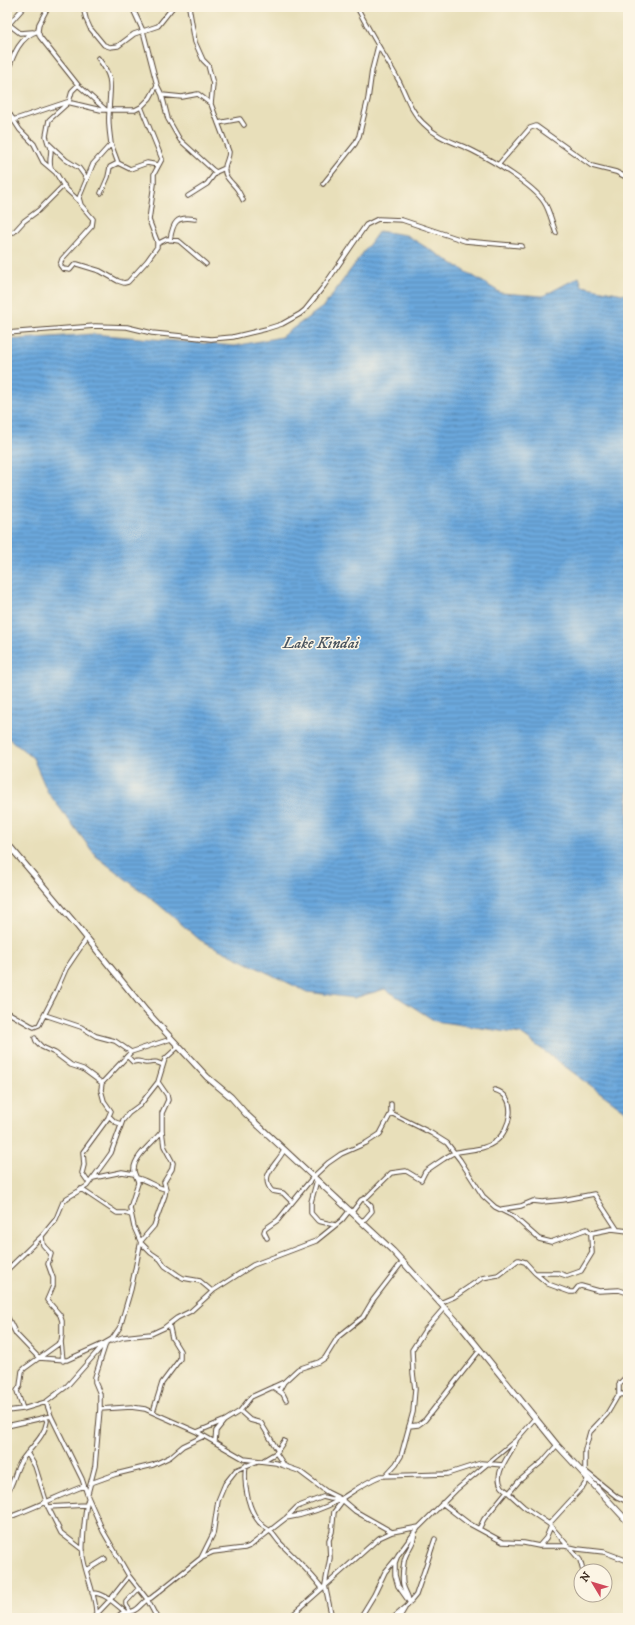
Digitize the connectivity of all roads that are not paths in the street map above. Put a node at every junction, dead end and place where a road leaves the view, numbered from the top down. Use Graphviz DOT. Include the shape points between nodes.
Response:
graph roads {
  1 [pos="24,7"];
  2 [pos="48,7"];
  3 [pos="83,7"];
  4 [pos="132,7"];
  5 [pos="172,7"];
  6 [pos="189,7"];
  7 [pos="357,7"];
  8 [pos="8,23"];
  9 [pos="143,31"];
  10 [pos="36,32"];
  11 [pos="378,46"];
  12 [pos="98,58"];
  13 [pos="7,72"];
  14 [pos="78,85"];
  15 [pos="157,85"];
  16 [pos="162,95"];
  17 [pos="69,102"];
  18 [pos="211,104"];
  19 [pos="141,108"];
  20 [pos="7,110"];
  21 [pos="107,110"];
  22 [pos="12,120"];
  23 [pos="7,122"];
  24 [pos="218,123"];
  25 [pos="244,125"];
  26 [pos="111,144"];
  27 [pos="50,145"];
  28 [pos="118,164"];
  29 [pos="158,165"];
  30 [pos="498,165"];
  31 [pos="225,168"];
  32 [pos="52,169"];
  33 [pos="216,172"];
  34 [pos="628,178"];
  35 [pos="87,179"];
  36 [pos="323,184"];
  37 [pos="64,185"];
  38 [pos="101,193"];
  39 [pos="188,196"];
  40 [pos="243,200"];
  41 [pos="79,201"];
  42 [pos="195,219"];
  43 [pos="7,232"];
  44 [pos="556,233"];
  45 [pos="170,240"];
  46 [pos="157,241"];
  47 [pos="522,246"];
  48 [pos="206,264"];
  49 [pos="7,333"];
  50 [pos="7,843"];
  51 [pos="87,938"];
  52 [pos="7,1012"];
  53 [pos="45,1015"];
  54 [pos="35,1038"];
  55 [pos="171,1039"];
  56 [pos="179,1046"];
  57 [pos="131,1052"];
  58 [pos="127,1056"];
  59 [pos="163,1065"];
  60 [pos="158,1082"];
  61 [pos="102,1083"];
  62 [pos="495,1090"];
  63 [pos="391,1104"];
  64 [pos="391,1113"];
  65 [pos="109,1116"];
  66 [pos="122,1124"];
  67 [pos="162,1131"];
  68 [pos="284,1150"];
  69 [pos="454,1152"];
  70 [pos="135,1176"];
  71 [pos="93,1178"];
  72 [pos="315,1178"];
  73 [pos="89,1183"];
  74 [pos="166,1189"];
  75 [pos="80,1190"];
  76 [pos="364,1198"];
  77 [pos="292,1202"];
  78 [pos="502,1209"];
  79 [pos="351,1211"];
  80 [pos="131,1215"];
  81 [pos="361,1221"];
  82 [pos="335,1225"];
  83 [pos="617,1230"];
  84 [pos="628,1231"];
  85 [pos="592,1234"];
  86 [pos="42,1236"];
  87 [pos="267,1238"];
  88 [pos="141,1241"];
  89 [pos="403,1261"];
  90 [pos="7,1270"];
  91 [pos="535,1274"];
  92 [pos="212,1291"];
  93 [pos="628,1293"];
  94 [pos="440,1303"];
  95 [pos="444,1308"];
  96 [pos="7,1316"];
  97 [pos="169,1324"];
  98 [pos="61,1342"];
  99 [pos="106,1342"];
  100 [pos="480,1350"];
  101 [pos="39,1358"];
  102 [pos="63,1361"];
  103 [pos="628,1376"];
  104 [pos="284,1382"];
  105 [pos="273,1387"];
  106 [pos="279,1391"];
  107 [pos="620,1395"];
  108 [pos="628,1397"];
  109 [pos="286,1400"];
  110 [pos="46,1402"];
  111 [pos="23,1409"];
  112 [pos="100,1409"];
  113 [pos="7,1411"];
  114 [pos="240,1411"];
  115 [pos="153,1412"];
  116 [pos="51,1416"];
  117 [pos="45,1417"];
  118 [pos="535,1418"];
  119 [pos="224,1420"];
  120 [pos="7,1426"];
  121 [pos="409,1426"];
  122 [pos="197,1432"];
  123 [pos="204,1436"];
  124 [pos="516,1440"];
  125 [pos="215,1441"];
  126 [pos="284,1441"];
  127 [pos="557,1444"];
  128 [pos="277,1452"];
  129 [pos="27,1453"];
  130 [pos="262,1460"];
  131 [pos="246,1465"];
  132 [pos="284,1465"];
  133 [pos="487,1465"];
  134 [pos="503,1466"];
  135 [pos="586,1475"];
  136 [pos="385,1476"];
  137 [pos="90,1483"];
  138 [pos="84,1486"];
  139 [pos="7,1492"];
  140 [pos="508,1492"];
  141 [pos="87,1494"];
  142 [pos="88,1499"];
  143 [pos="341,1499"];
  144 [pos="47,1501"];
  145 [pos="628,1502"];
  146 [pos="442,1503"];
  147 [pos="86,1506"];
  148 [pos="48,1507"];
  149 [pos="7,1518"];
  150 [pos="286,1518"];
  151 [pos="628,1522"];
  152 [pos="550,1525"];
  153 [pos="419,1527"];
  154 [pos="479,1529"];
  155 [pos="270,1530"];
  156 [pos="392,1532"];
  157 [pos="414,1532"];
  158 [pos="435,1539"];
  159 [pos="539,1546"];
  160 [pos="569,1547"];
  161 [pos="84,1551"];
  162 [pos="202,1558"];
  163 [pos="105,1559"];
  164 [pos="396,1559"];
  165 [pos="628,1561"];
  166 [pos="581,1563"];
  167 [pos="87,1570"];
  168 [pos="129,1576"];
  169 [pos="324,1586"];
  170 [pos="139,1588"];
  171 [pos="92,1593"];
  172 [pos="147,1599"];
  173 [pos="110,1600"];
  174 [pos="409,1604"];
  175 [pos="130,1611"];
  176 [pos="124,1612"];
  177 [pos="96,1614"];
  178 [pos="93,1618"];
  179 [pos="116,1618"];
  180 [pos="157,1618"];
  181 [pos="289,1618"];
  182 [pos="332,1618"];
  183 [pos="360,1618"];
  184 [pos="393,1618"];
  185 [pos="399,1618"];
  1 -- 8 [label="street"];
  2 -- 10 [label="street"];
  3 -- 9 [label="street" via="90,28 107,47 118,46 130,36"];
  4 -- 9 [label="street"];
  5 -- 9 [label="street" via="158,26"];
  6 -- 18 [label="street" via="195,42 208,65 213,84"];
  7 -- 11 [label="street"];
  8 -- 10 [label="street" via="20,33"];
  9 -- 15 [label="street"];
  10 -- 13 [label="street" via="19,45"];
  10 -- 14 [label="street"];
  11 -- 30 [label="street" via="423,124 438,136"];
  11 -- 36 [label="street" via="359,136"];
  12 -- 21 [label="street" via="111,81"];
  14 -- 17 [label="street" via="72,91"];
  14 -- 21 [label="street"];
  15 -- 16 [label="street"];
  15 -- 19 [label="street"];
  16 -- 18 [label="street" via="182,97 198,94"];
  16 -- 33 [label="street" via="166,114 176,135"];
  17 -- 21 [label="street"];
  17 -- 22 [label="street"];
  17 -- 27 [label="street" via="53,115 47,124 46,136"];
  18 -- 24 [label="street"];
  19 -- 21 [label="street"];
  19 -- 29 [label="street" via="161,155"];
  20 -- 22 [label="street"];
  21 -- 26 [label="street"];
  22 -- 23 [label="street"];
  22 -- 32 [label="street" via="34,144 43,162"];
  24 -- 25 [label="street" via="236,118"];
  24 -- 31 [label="street" via="229,152"];
  26 -- 28 [label="street"];
  26 -- 35 [label="street" via="96,161"];
  27 -- 32 [label="street"];
  27 -- 35 [label="street" via="79,168"];
  28 -- 29 [label="street" via="128,169 147,163"];
  28 -- 38 [label="street" via="110,167"];
  29 -- 46 [label="street" via="154,174 148,220"];
  30 -- 34 [label="street" via="530,128 536,126 592,166"];
  30 -- 44 [label="street" via="542,199"];
  31 -- 33 [label="street"];
  31 -- 40 [label="street" via="230,182"];
  32 -- 37 [label="street"];
  33 -- 39 [label="street" via="207,184"];
  35 -- 41 [label="street"];
  37 -- 41 [label="street"];
  37 -- 43 [label="street" via="14,232"];
  41 -- 46 [label="street" via="92,217 93,223 62,259 60,264 63,269 70,270 77,264 100,271 118,281 128,282 148,261 156,249"];
  42 -- 45 [label="street" via="177,221"];
  45 -- 46 [label="street" via="161,243"];
  45 -- 48 [label="street" via="181,242"];
  47 -- 49 [label="street" via="465,241 402,220 378,219 366,225 305,310 282,324 233,337 211,339 95,326"];
  50 -- 51 [label="street"];
  51 -- 53 [label="street" via="66,969"];
  51 -- 55 [label="street"];
  52 -- 53 [label="street" via="34,1027 39,1025"];
  53 -- 57 [label="street" via="114,1041"];
  54 -- 61 [label="street" via="42,1047 71,1065 82,1068"];
  55 -- 56 [label="street"];
  55 -- 57 [label="street"];
  56 -- 59 [label="street"];
  56 -- 68 [label="street" via="207,1077 231,1096"];
  57 -- 58 [label="street"];
  58 -- 59 [label="street" via="133,1062 154,1061"];
  58 -- 61 [label="street"];
  59 -- 60 [label="street"];
  60 -- 66 [label="street"];
  60 -- 67 [label="street" via="168,1100 162,1113"];
  61 -- 65 [label="street" via="104,1101 111,1110"];
  62 -- 69 [label="street" via="500,1092 511,1108 509,1119 499,1137 495,1142 483,1147"];
  63 -- 64 [label="street"];
  64 -- 69 [label="street" via="440,1138"];
  64 -- 72 [label="street" via="384,1130 375,1138 341,1154 328,1163"];
  65 -- 66 [label="street"];
  65 -- 73 [label="street" via="83,1152 82,1173"];
  66 -- 71 [label="street" via="110,1155"];
  67 -- 70 [label="street" via="148,1144 135,1164"];
  67 -- 74 [label="street" via="164,1146 173,1163 165,1180"];
  68 -- 72 [label="street"];
  68 -- 77 [label="street" via="270,1170 268,1185 272,1191 283,1194"];
  69 -- 76 [label="street" via="426,1171 421,1180 406,1171 391,1173"];
  69 -- 78 [label="street" via="483,1196 495,1207"];
  70 -- 71 [label="street" via="122,1172"];
  70 -- 74 [label="street"];
  70 -- 80 [label="street" via="137,1187 130,1206"];
  71 -- 73 [label="street"];
  72 -- 77 [label="street"];
  72 -- 79 [label="street"];
  72 -- 82 [label="street" via="311,1213 318,1221"];
  73 -- 75 [label="street"];
  74 -- 88 [label="street" via="154,1226"];
  75 -- 80 [label="street" via="115,1212"];
  75 -- 86 [label="street" via="66,1198 56,1219"];
  76 -- 79 [label="street"];
  76 -- 81 [label="street" via="372,1211"];
  77 -- 87 [label="street" via="278,1220 265,1230"];
  78 -- 83 [label="street" via="533,1201 564,1200 594,1194"];
  78 -- 85 [label="street" via="543,1241 552,1242 587,1230"];
  79 -- 81 [label="street"];
  79 -- 82 [label="street"];
  80 -- 88 [label="street"];
  81 -- 89 [label="street"];
  82 -- 92 [label="street" via="316,1241 253,1265"];
  83 -- 84 [label="street"];
  83 -- 85 [label="street"];
  85 -- 91 [label="street" via="592,1253 581,1271 567,1276 558,1273"];
  86 -- 90 [label="street"];
  86 -- 98 [label="street" via="43,1245 51,1254 48,1264 53,1278 53,1286 47,1300 60,1315"];
  88 -- 92 [label="street" via="165,1266 183,1278 200,1281"];
  88 -- 99 [label="street" via="120,1327"];
  89 -- 94 [label="street"];
  89 -- 104 [label="street" via="363,1317 338,1337 325,1358 298,1369"];
  91 -- 93 [label="street" via="548,1284 570,1292 581,1286"];
  91 -- 94 [label="street" via="525,1262 518,1260 498,1275 482,1278 454,1297"];
  92 -- 97 [label="street" via="189,1312"];
  94 -- 95 [label="street"];
  95 -- 100 [label="street"];
  95 -- 121 [label="street" via="412,1350 415,1389"];
  96 -- 101 [label="street" via="16,1334"];
  97 -- 99 [label="street" via="151,1334"];
  97 -- 115 [label="street" via="172,1338 180,1351 180,1359 162,1383"];
  98 -- 101 [label="street"];
  98 -- 102 [label="street"];
  99 -- 102 [label="street"];
  99 -- 110 [label="street" via="67,1386"];
  99 -- 112 [label="street" via="95,1382 100,1394"];
  100 -- 118 [label="street"];
  100 -- 121 [label="street" via="425,1420 418,1425"];
  101 -- 102 [label="street"];
  101 -- 111 [label="street" via="22,1371 17,1392"];
  103 -- 107 [label="street" via="619,1384"];
  104 -- 105 [label="street"];
  104 -- 106 [label="street"];
  105 -- 106 [label="street"];
  105 -- 114 [label="street" via="255,1394"];
  106 -- 109 [label="street"];
  107 -- 108 [label="street"];
  107 -- 135 [label="street" via="590,1432 584,1450"];
  110 -- 111 [label="street"];
  110 -- 116 [label="street"];
  111 -- 113 [label="street"];
  112 -- 115 [label="street" via="131,1407"];
  112 -- 137 [label="street" via="95,1466"];
  114 -- 119 [label="street"];
  114 -- 128 [label="street" via="250,1420 259,1421"];
  115 -- 122 [label="street"];
  116 -- 117 [label="street"];
  116 -- 138 [label="street"];
  117 -- 120 [label="street"];
  117 -- 129 [label="street" via="47,1421 44,1432"];
  118 -- 124 [label="street"];
  118 -- 127 [label="street"];
  119 -- 122 [label="street"];
  119 -- 125 [label="street" via="216,1431"];
  121 -- 136 [label="street" via="399,1460"];
  122 -- 123 [label="street"];
  123 -- 125 [label="street"];
  123 -- 137 [label="street" via="153,1465"];
  124 -- 133 [label="street"];
  124 -- 134 [label="street"];
  125 -- 130 [label="street" via="244,1459"];
  126 -- 128 [label="street"];
  127 -- 135 [label="street"];
  127 -- 140 [label="street" via="543,1461"];
  128 -- 130 [label="street"];
  128 -- 132 [label="street"];
  129 -- 139 [label="street"];
  129 -- 144 [label="street" via="35,1466"];
  130 -- 131 [label="street"];
  130 -- 132 [label="street"];
  131 -- 155 [label="street" via="244,1478 248,1499 263,1527"];
  131 -- 162 [label="street" via="236,1470 220,1495 213,1534"];
  132 -- 143 [label="street" via="299,1471"];
  133 -- 134 [label="street"];
  133 -- 136 [label="street" via="478,1464 447,1474"];
  133 -- 146 [label="street"];
  134 -- 140 [label="street" via="498,1480"];
  135 -- 145 [label="street"];
  135 -- 151 [label="street"];
  135 -- 152 [label="street" via="583,1487"];
  136 -- 143 [label="street" via="371,1479"];
  137 -- 141 [label="street"];
  138 -- 141 [label="street"];
  138 -- 144 [label="street"];
  140 -- 152 [label="street"];
  140 -- 154 [label="street" via="484,1519"];
  141 -- 142 [label="street"];
  142 -- 147 [label="street"];
  142 -- 168 [label="street"];
  143 -- 150 [label="street" via="305,1515"];
  143 -- 150 [label="street" via="323,1497 301,1504"];
  143 -- 156 [label="street"];
  143 -- 169 [label="street" via="334,1512 329,1540 330,1558"];
  144 -- 148 [label="street"];
  144 -- 149 [label="street"];
  146 -- 153 [label="street"];
  146 -- 154 [label="street"];
  147 -- 148 [label="street"];
  147 -- 161 [label="street"];
  148 -- 161 [label="street" via="62,1533"];
  150 -- 155 [label="street"];
  152 -- 159 [label="street" via="548,1534"];
  152 -- 160 [label="street"];
  153 -- 156 [label="street"];
  153 -- 157 [label="street"];
  154 -- 159 [label="street" via="503,1542"];
  155 -- 162 [label="street" via="245,1548 213,1552"];
  155 -- 169 [label="street" via="280,1544"];
  156 -- 169 [label="street" via="379,1538"];
  157 -- 164 [label="street"];
  157 -- 174 [label="street" via="414,1540 405,1555 403,1565 403,1584"];
  158 -- 174 [label="street" via="416,1595"];
  159 -- 160 [label="street"];
  160 -- 165 [label="street" via="604,1552"];
  160 -- 166 [label="street"];
  161 -- 167 [label="street"];
  162 -- 172 [label="street"];
  163 -- 167 [label="street"];
  164 -- 174 [label="street" via="398,1586"];
  164 -- 183 [label="street" via="385,1572"];
  167 -- 171 [label="street"];
  168 -- 170 [label="street"];
  168 -- 173 [label="street"];
  169 -- 181 [label="street"];
  169 -- 182 [label="street"];
  170 -- 172 [label="street"];
  170 -- 175 [label="street" via="126,1602"];
  171 -- 173 [label="street" via="99,1593"];
  171 -- 177 [label="street"];
  172 -- 175 [label="street" via="135,1610"];
  172 -- 180 [label="street"];
  173 -- 176 [label="street"];
  173 -- 177 [label="street"];
  174 -- 184 [label="street"];
  174 -- 185 [label="street"];
  175 -- 176 [label="street"];
  176 -- 179 [label="street"];
  177 -- 178 [label="street"];
}
